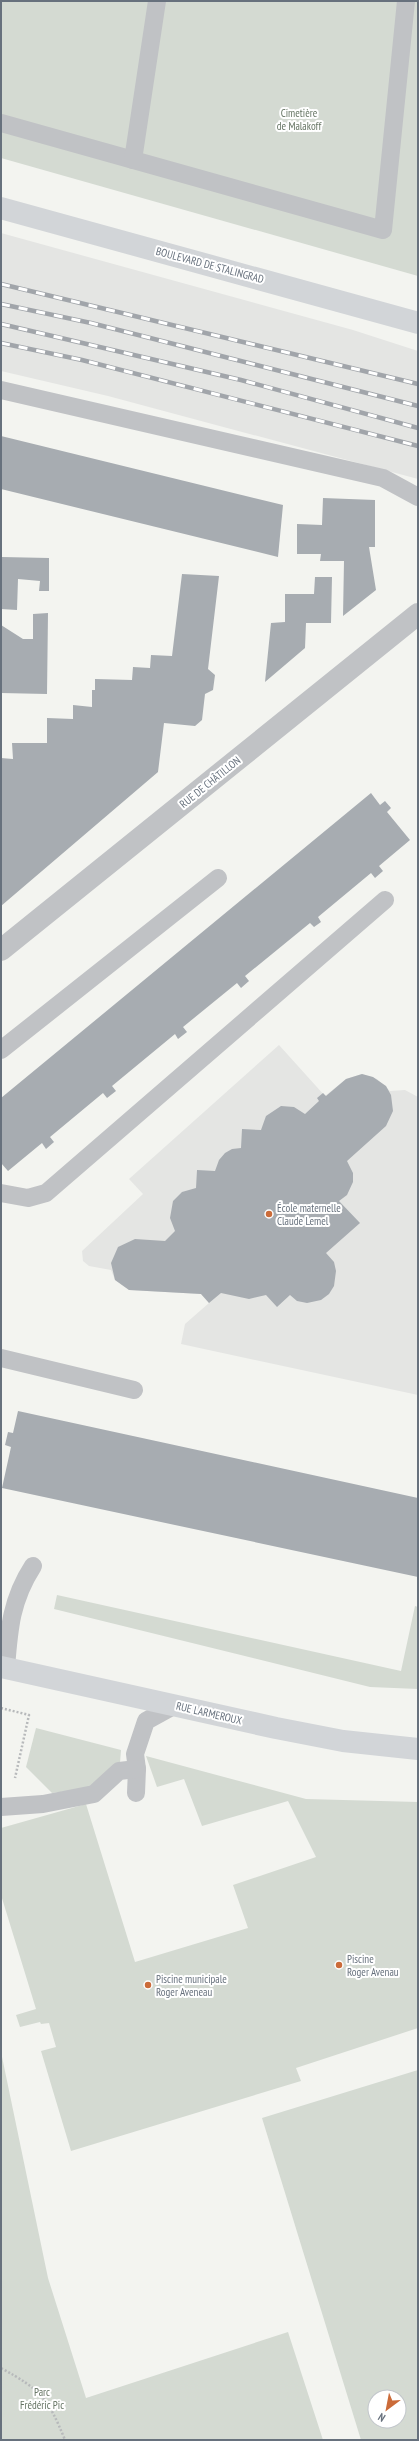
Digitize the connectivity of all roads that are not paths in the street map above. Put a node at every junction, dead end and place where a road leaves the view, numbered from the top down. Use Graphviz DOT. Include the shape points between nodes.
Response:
graph roads {
  1 [pos="157,1"];
  2 [pos="406,1"];
  3 [pos="1,123"];
  4 [pos="133,160"];
  5 [pos="1,208"];
  6 [pos="418,323"];
  7 [pos="1,390"];
  8 [pos="418,497"];
  9 [pos="418,614"];
  10 [pos="218,878"];
  11 [pos="385,900"];
  12 [pos="1,950"];
  13 [pos="1,1050"];
  14 [pos="1,1193"];
  15 [pos="1,1358"];
  16 [pos="134,1390"];
  17 [pos="33,1566"];
  18 [pos="3,1667"];
  19 [pos="175,1705"];
  20 [pos="418,1749"];
  21 [pos="137,1769"];
  22 [pos="136,1793"];
  23 [pos="1,1807"];
  1 -- 4 [label="lane"];
  2 -- 4 [label="lane" via="383,230"];
  3 -- 4 [label="lane"];
  5 -- 6 [label="main road, BOULEVARD DE STALINGRAD"];
  7 -- 8 [label="lane" via="382,478"];
  9 -- 12 [label="street, RUE DE CHÂTILLON"];
  10 -- 13 [label="lane"];
  11 -- 14 [label="lane" via="46,1194 28,1198"];
  15 -- 16 [label="lane"];
  17 -- 18 [label="lane" via="21,1585 10,1618"];
  18 -- 19 [label="main road, RUE LARMEROUX"];
  19 -- 20 [label="main road, RUE LARMEROUX" via="344,1741"];
  19 -- 21 [label="lane" via="146,1722 135,1754"];
  21 -- 22 [label="lane"];
  21 -- 23 [label="lane" via="119,1771 94,1794 43,1804"];
}
